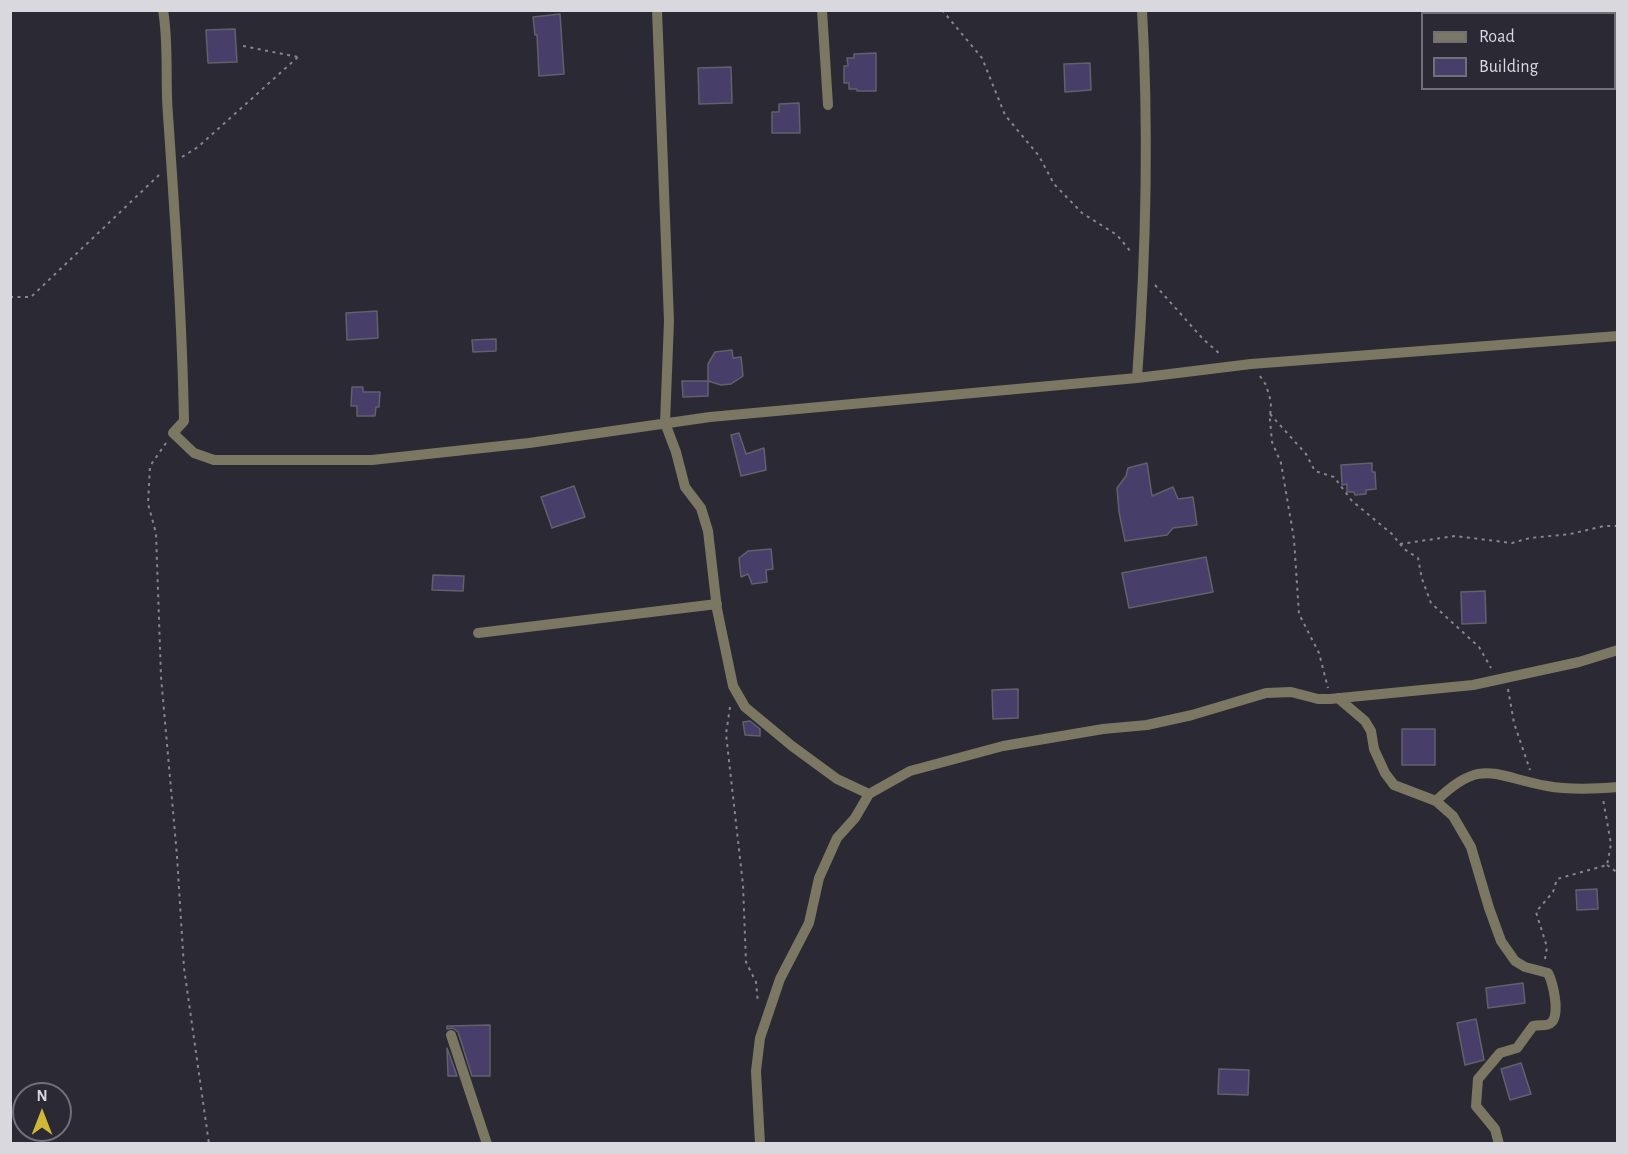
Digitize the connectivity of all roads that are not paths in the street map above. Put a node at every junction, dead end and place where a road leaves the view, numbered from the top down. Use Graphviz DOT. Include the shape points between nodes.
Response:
graph roads {
  1 [pos="163,10"];
  2 [pos="657,10"];
  3 [pos="822,10"];
  4 [pos="1142,10"];
  5 [pos="828,105"];
  6 [pos="1617,336"];
  7 [pos="1137,378"];
  8 [pos="665,423"];
  9 [pos="717,604"];
  10 [pos="478,633"];
  11 [pos="1617,650"];
  12 [pos="1334,698"];
  13 [pos="1617,787"];
  14 [pos="868,794"];
  15 [pos="1436,801"];
  16 [pos="451,1035"];
  17 [pos="487,1143"];
  18 [pos="760,1143"];
  19 [pos="1499,1143"];
  1 -- 8 [label="street" via="184,421 173,433 194,453 214,460 372,460"];
  2 -- 8 [label="street" via="669,321"];
  3 -- 5 [label="street"];
  4 -- 7 [label="street" via="1145,274"];
  6 -- 7 [label="street" via="1251,364"];
  7 -- 8 [label="street"];
  8 -- 9 [label="street" via="685,487 701,508 708,531"];
  9 -- 10 [label="street"];
  9 -- 14 [label="street" via="733,686 745,707 837,779"];
  11 -- 12 [label="street" via="1502,678 1431,690"];
  12 -- 14 [label="street" via="1266,693 1147,725 1003,746 910,771"];
  12 -- 15 [label="street" via="1365,721 1374,749 1394,785"];
  13 -- 15 [label="street" via="1559,788 1485,772 1451,787"];
  14 -- 18 [label="street" via="855,818 837,838 819,878 809,923 780,980 760,1038 756,1071"];
  15 -- 19 [label="street" via="1453,816 1471,847 1501,941 1515,961 1548,973 1553,982 1551,1022 1533,1026 1517,1048 1500,1053 1478,1078 1476,1106 1495,1129"];
  16 -- 17 [label="street"];
}
